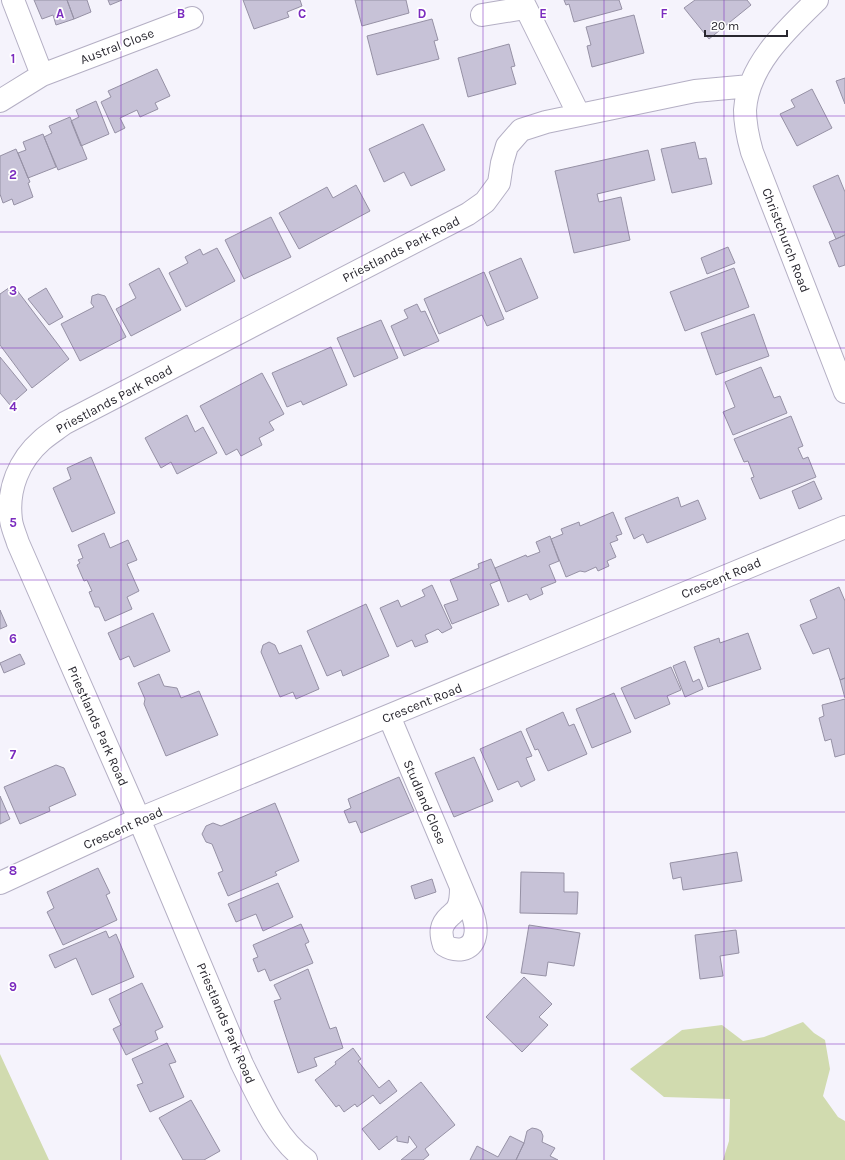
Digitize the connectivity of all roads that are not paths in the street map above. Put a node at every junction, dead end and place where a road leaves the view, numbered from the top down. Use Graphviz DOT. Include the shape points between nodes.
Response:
graph roads {
  1 [pos="13,0"];
  2 [pos="818,0"];
  3 [pos="523,4"];
  4 [pos="482,16"];
  5 [pos="192,18"];
  6 [pos="42,74"];
  7 [pos="750,86"];
  8 [pos="0,101"];
  9 [pos="579,115"];
  10 [pos="845,392"];
  11 [pos="845,527"];
  12 [pos="9,547"];
  13 [pos="389,716"];
  14 [pos="139,819"];
  15 [pos="0,883"];
  16 [pos="461,888"];
  17 [pos="306,1160"];
  1 -- 6 [label="street"];
  2 -- 7 [label="street, Christchurch Road" via="777,42 761,64"];
  3 -- 4 [label="street"];
  3 -- 9 [label="street"];
  5 -- 6 [label="street, Austral Close"];
  6 -- 8 [label="street, Austral Close"];
  7 -- 9 [label="street, Priestlands Park Road" via="696,91"];
  7 -- 10 [label="street, Christchurch Road" via="745,110 746,133"];
  9 -- 12 [label="street, Priestlands Park Road" via="521,130 507,146 499,183 485,202 468,214 65,424 42,441 26,459 14,481 10,498"];
  11 -- 13 [label="street, Crescent Road"];
  12 -- 14 [label="street, Priestlands Park Road"];
  13 -- 14 [label="street, Crescent Road"];
  13 -- 16 [label="street, Studland Close"];
  14 -- 15 [label="street, Crescent Road"];
  14 -- 17 [label="street, Priestlands Park Road" via="259,1099 278,1130 296,1153"];
}
